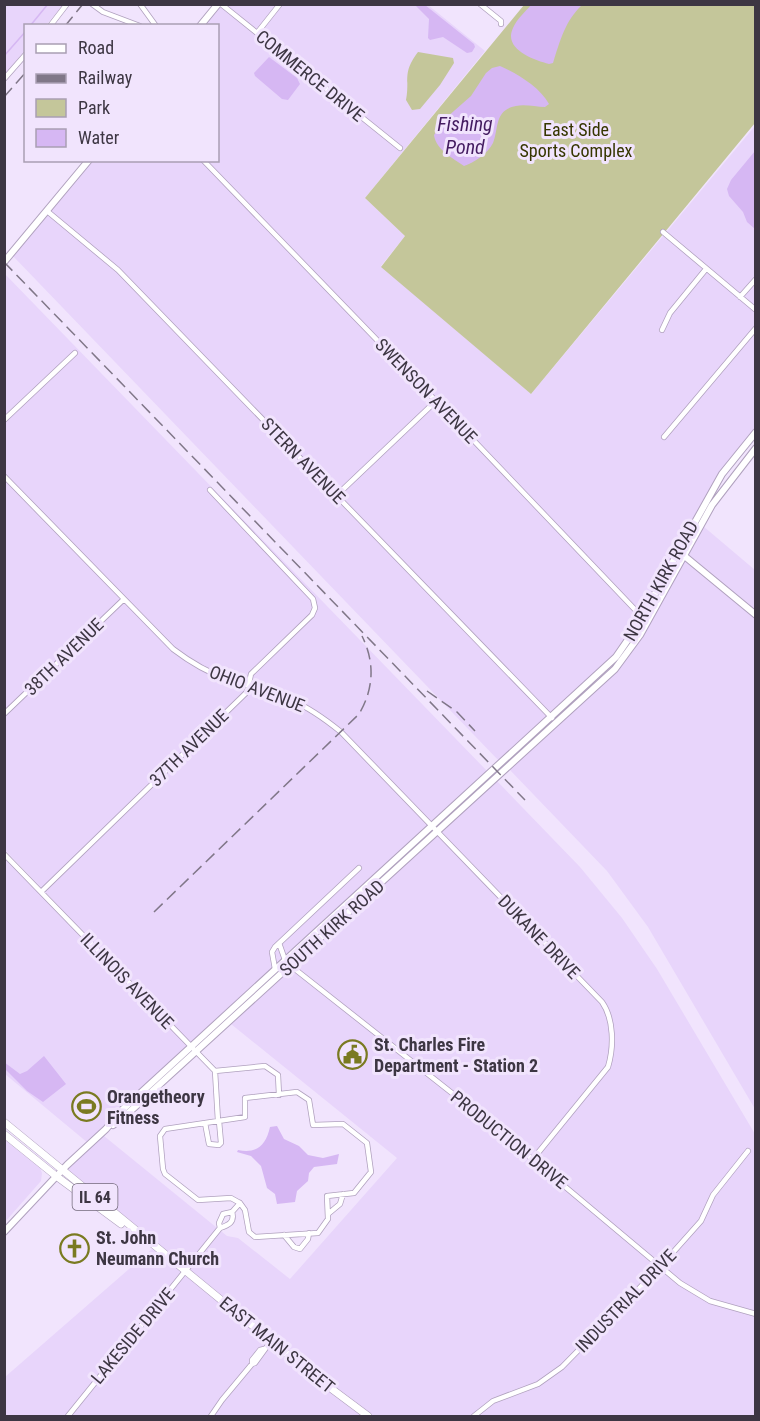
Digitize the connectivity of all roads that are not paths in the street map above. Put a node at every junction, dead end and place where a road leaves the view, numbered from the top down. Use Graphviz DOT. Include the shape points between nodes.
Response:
graph roads {
  1 [pos="67,4"];
  2 [pos="92,4"];
  3 [pos="140,4"];
  4 [pos="219,4"];
  5 [pos="280,4"];
  6 [pos="480,4"];
  7 [pos="52,24"];
  8 [pos="135,24"];
  9 [pos="155,24"];
  10 [pos="202,24"];
  11 [pos="501,24"];
  12 [pos="257,33"];
  13 [pos="24,56"];
  14 [pos="4,79"];
  15 [pos="400,148"];
  16 [pos="86,162"];
  17 [pos="205,162"];
  18 [pos="47,211"];
  19 [pos="663,232"];
  20 [pos="4,262"];
  21 [pos="706,269"];
  22 [pos="756,279"];
  23 [pos="740,297"];
  24 [pos="756,310"];
  25 [pos="756,328"];
  26 [pos="662,330"];
  27 [pos="75,353"];
  28 [pos="436,400"];
  29 [pos="4,420"];
  30 [pos="756,432"];
  31 [pos="664,436"];
  32 [pos="756,448"];
  33 [pos="4,476"];
  34 [pos="210,490"];
  35 [pos="337,495"];
  36 [pos="681,554"];
  37 [pos="123,600"];
  38 [pos="756,615"];
  39 [pos="645,619"];
  40 [pos="249,686"];
  41 [pos="4,714"];
  42 [pos="554,721"];
  43 [pos="435,829"];
  44 [pos="4,854"];
  45 [pos="359,868"];
  46 [pos="41,891"];
  47 [pos="279,943"];
  48 [pos="285,960"];
  49 [pos="291,966"];
  50 [pos="275,969"];
  51 [pos="194,1050"];
  52 [pos="215,1071"];
  53 [pos="279,1095"];
  54 [pos="219,1121"];
  55 [pos="4,1122"];
  56 [pos="205,1123"];
  57 [pos="4,1134"];
  58 [pos="748,1151"];
  59 [pos="533,1159"];
  60 [pos="62,1170"];
  61 [pos="56,1176"];
  62 [pos="343,1194"];
  63 [pos="240,1203"];
  64 [pos="232,1212"];
  65 [pos="328,1214"];
  66 [pos="220,1228"];
  67 [pos="4,1232"];
  68 [pos="309,1233"];
  69 [pos="284,1235"];
  70 [pos="660,1267"];
  71 [pos="186,1272"];
  72 [pos="756,1314"];
  73 [pos="271,1341"];
  74 [pos="68,1416"];
  75 [pos="211,1416"];
  76 [pos="368,1416"];
  77 [pos="474,1416"];
  1 -- 7 [label="street"];
  2 -- 8 [label="street"];
  3 -- 9 [label="street"];
  4 -- 10 [label="main road"];
  4 -- 12 [label="street, COMMERCE DRIVE"];
  5 -- 12 [label="street"];
  6 -- 11 [label="street"];
  12 -- 15 [label="street, COMMERCE DRIVE"];
  13 -- 14 [label="street"];
  16 -- 18 [label="main road"];
  17 -- 28 [label="street, SWENSON AVENUE"];
  18 -- 20 [label="main road"];
  18 -- 35 [label="street, STERN AVENUE" via="118,270"];
  19 -- 21 [label="street"];
  21 -- 23 [label="street"];
  21 -- 26 [label="street" via="670,313"];
  22 -- 23 [label="street"];
  23 -- 24 [label="street"];
  25 -- 31 [label="street"];
  27 -- 29 [label="street"];
  28 -- 35 [label="street"];
  28 -- 39 [label="street, SWENSON AVENUE"];
  30 -- 36 [label="main road, NORTH KIRK ROAD" via="722,474"];
  32 -- 36 [label="main road, NORTH KIRK ROAD" via="720,493"];
  33 -- 37 [label="street, OHIO AVENUE"];
  34 -- 40 [label="street, 37TH AVENUE" via="313,599 315,608 251,674"];
  35 -- 42 [label="street, STERN AVENUE"];
  36 -- 38 [label="main road"];
  36 -- 39 [label="main road, NORTH KIRK ROAD"];
  37 -- 40 [label="street, OHIO AVENUE" via="182,656"];
  37 -- 41 [label="street, 38TH AVENUE"];
  39 -- 42 [label="main road, NORTH KIRK ROAD" via="622,662"];
  40 -- 43 [label="street, OHIO AVENUE" via="296,702 330,723"];
  40 -- 46 [label="street, 37TH AVENUE"];
  42 -- 43 [label="main road, SOUTH KIRK ROAD"];
  43 -- 48 [label="main road, SOUTH KIRK ROAD"];
  43 -- 49 [label="main road, SOUTH KIRK ROAD"];
  43 -- 59 [label="street, DUKANE DRIVE" via="602,1002 608,1013 612,1050 604,1074"];
  44 -- 46 [label="street, ILLINOIS AVENUE"];
  45 -- 47 [label="street"];
  46 -- 51 [label="street, ILLINOIS AVENUE"];
  47 -- 48 [label="street, PRODUCTION DRIVE"];
  47 -- 50 [label="street" via="272,952"];
  48 -- 49 [label="street, PRODUCTION DRIVE"];
  48 -- 50 [label="main road, SOUTH KIRK ROAD"];
  49 -- 51 [label="main road, SOUTH KIRK ROAD"];
  49 -- 59 [label="street, PRODUCTION DRIVE"];
  50 -- 51 [label="main road, SOUTH KIRK ROAD"];
  51 -- 52 [label="street, ILLINOIS AVENUE"];
  51 -- 60 [label="main road, SOUTH KIRK ROAD" via="126,1116"];
  52 -- 53 [label="street" via="265,1066 278,1075"];
  52 -- 54 [label="street"];
  53 -- 54 [label="street" via="245,1098 245,1117"];
  53 -- 62 [label="street" via="297,1092 309,1100 314,1125 343,1124 367,1143 371,1172 354,1193"];
  54 -- 56 [label="street"];
  54 -- 56 [label="street" via="219,1145 209,1144"];
  55 -- 60 [label="main road, EAST MAIN STREET / IL 64"];
  56 -- 63 [label="street" via="162,1131 165,1174 198,1200 231,1198"];
  57 -- 61 [label="main road, EAST MAIN STREET / IL 64"];
  58 -- 70 [label="street, INDUSTRIAL DRIVE" via="713,1195 701,1221"];
  59 -- 70 [label="street, PRODUCTION DRIVE"];
  60 -- 61 [label="main road, SOUTH KIRK ROAD"];
  60 -- 71 [label="main road, EAST MAIN STREET / IL 64"];
  61 -- 67 [label="main road"];
  61 -- 71 [label="main road, EAST MAIN STREET / IL 64"];
  62 -- 65 [label="street" via="340,1204"];
  62 -- 65 [label="street" via="327,1196"];
  63 -- 64 [label="street, LAKESIDE DRIVE"];
  63 -- 69 [label="street" via="246,1210 249,1232 255,1237"];
  64 -- 66 [label="street, LAKESIDE DRIVE" via="231,1222"];
  64 -- 66 [label="street, LAKESIDE DRIVE" via="223,1214"];
  65 -- 68 [label="street" via="318,1233"];
  66 -- 71 [label="street, LAKESIDE DRIVE"];
  68 -- 69 [label="street"];
  68 -- 69 [label="street" via="300,1249"];
  70 -- 72 [label="street, PRODUCTION DRIVE" via="697,1294"];
  70 -- 77 [label="street, INDUSTRIAL DRIVE" via="562,1367 538,1384 493,1401"];
  71 -- 73 [label="main road, EAST MAIN STREET / IL 64"];
  71 -- 74 [label="street, LAKESIDE DRIVE"];
  73 -- 75 [label="street"];
  73 -- 76 [label="main road, EAST MAIN STREET / IL 64"];
}
